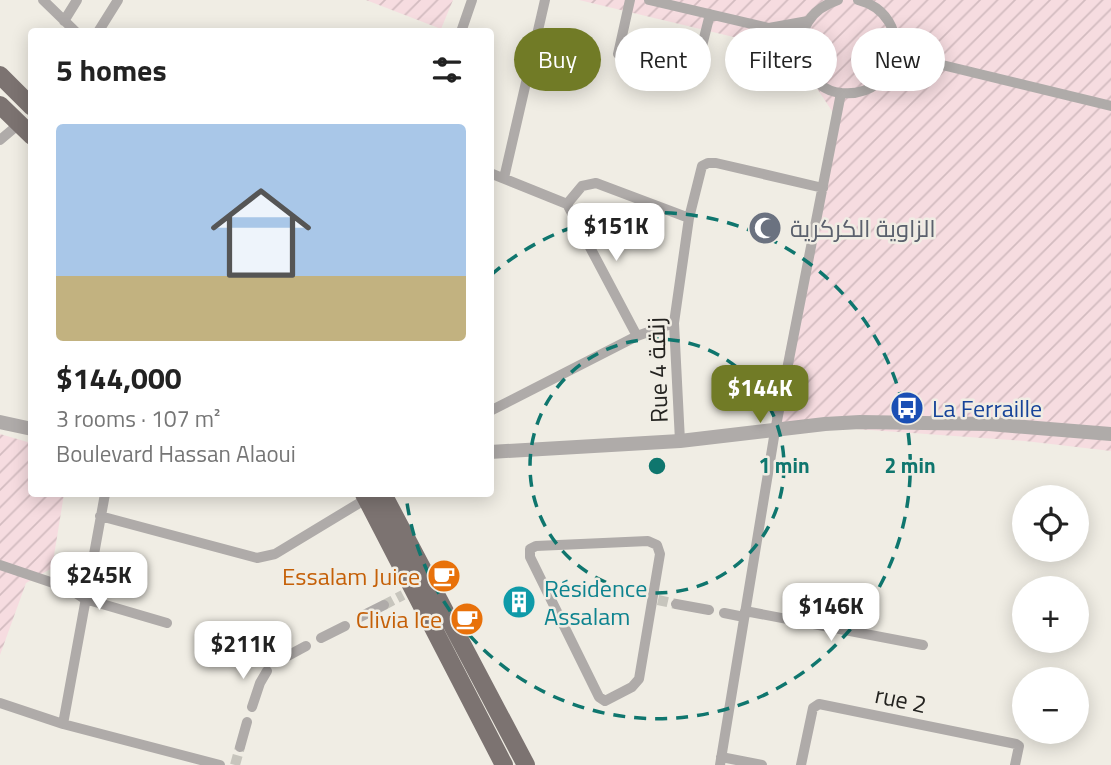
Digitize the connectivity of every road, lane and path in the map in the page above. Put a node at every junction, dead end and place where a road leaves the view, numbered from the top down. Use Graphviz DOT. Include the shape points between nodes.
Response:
graph roads {
  1 [pos="43,0"];
  2 [pos="77,0"];
  3 [pos="118,0"];
  4 [pos="472,0"];
  5 [pos="544,0"];
  6 [pos="629,0"];
  7 [pos="649,0"];
  8 [pos="838,0"];
  9 [pos="858,0"];
  10 [pos="870,2"];
  11 [pos="710,14"];
  12 [pos="64,21"];
  13 [pos="808,21"];
  14 [pos="769,27"];
  15 [pos="72,28"];
  16 [pos="100,28"];
  17 [pos="462,28"];
  18 [pos="806,28"];
  19 [pos="891,28"];
  20 [pos="945,66"];
  21 [pos="0,75"];
  22 [pos="834,91"];
  23 [pos="862,91"];
  24 [pos="841,93"];
  25 [pos="28,103"];
  26 [pos="0,105"];
  27 [pos="1111,106"];
  28 [pos="25,130"];
  29 [pos="0,140"];
  30 [pos="494,174"];
  31 [pos="504,178"];
  32 [pos="823,188"];
  33 [pos="567,204"];
  34 [pos="689,218"];
  35 [pos="674,323"];
  36 [pos="637,336"];
  37 [pos="494,409"];
  38 [pos="0,422"];
  39 [pos="28,428"];
  40 [pos="775,431"];
  41 [pos="1111,434"];
  42 [pos="680,441"];
  43 [pos="494,447"];
  44 [pos="104,497"];
  45 [pos="363,497"];
  46 [pos="365,497"];
  47 [pos="385,497"];
  48 [pos="100,516"];
  49 [pos="0,565"];
  50 [pos="85,599"];
  51 [pos="655,600"];
  52 [pos="676,604"];
  53 [pos="384,605"];
  54 [pos="709,610"];
  55 [pos="724,613"];
  56 [pos="745,614"];
  57 [pos="360,617"];
  58 [pos="167,623"];
  59 [pos="345,625"];
  60 [pos="321,638"];
  61 [pos="923,645"];
  62 [pos="306,646"];
  63 [pos="280,660"];
  64 [pos="267,671"];
  65 [pos="0,703"];
  66 [pos="252,706"];
  67 [pos="247,722"];
  68 [pos="63,724"];
  69 [pos="240,747"];
  70 [pos="720,761"];
  71 [pos="220,765"];
  72 [pos="504,765"];
  73 [pos="526,765"];
  74 [pos="762,765"];
  75 [pos="801,765"];
  76 [pos="1015,765"];
  1 -- 12 [label="street"];
  2 -- 12 [label="street"];
  3 -- 16 [label="street"];
  4 -- 17 [label="street"];
  5 -- 31 [label="street"];
  6 -- 11 [label="street" via="618,54 695,74"];
  7 -- 11 [label="street"];
  8 -- 13 [label="street"];
  9 -- 10 [label="street"];
  10 -- 19 [label="street"];
  11 -- 14 [label="street"];
  12 -- 15 [label="street"];
  13 -- 14 [label="street"];
  13 -- 18 [label="street"];
  20 -- 27 [label="street"];
  21 -- 25 [label="main road"];
  22 -- 24 [label="street"];
  23 -- 24 [label="street"];
  24 -- 32 [label="street"];
  26 -- 28 [label="main road"];
  28 -- 29 [label="street"];
  30 -- 31 [label="street"];
  31 -- 33 [label="street"];
  32 -- 34 [label="street, Rue 4 زنقة" via="708,163 699,174"];
  32 -- 40 [label="street"];
  33 -- 34 [label="street" via="582,186 597,183"];
  33 -- 36 [label="street"];
  34 -- 35 [label="street, Rue 4 زنقة"];
  35 -- 36 [label="street"];
  35 -- 42 [label="street, Rue 4 زنقة"];
  36 -- 37 [label="street"];
  38 -- 39 [label="street"];
  40 -- 41 [label="street" via="902,422"];
  40 -- 42 [label="street"];
  40 -- 56 [label="street"];
  42 -- 43 [label="street"];
  44 -- 48 [label="street"];
  45 -- 48 [label="street" via="275,554 257,558"];
  46 -- 72 [label="main road" via="408,592"];
  47 -- 73 [label="main road"];
  48 -- 50 [label="street"];
  49 -- 50 [label="street" via="68,588"];
  50 -- 58 [label="street"];
  50 -- 68 [label="street"];
  51 -- 51 [label="street" via="639,679 603,701 530,550 536,546 653,542 660,554"];
  52 -- 54 [label="street"];
  53 -- 57 [label="street"];
  55 -- 56 [label="street"];
  56 -- 61 [label="street"];
  56 -- 70 [label="street"];
  59 -- 60 [label="street"];
  62 -- 63 [label="street"];
  64 -- 66 [label="street"];
  65 -- 68 [label="street"];
  67 -- 69 [label="street"];
  68 -- 71 [label="street"];
  70 -- 74 [label="street"];
  75 -- 76 [label="street, rue 2" via="813,708 819,704 1016,744"];
}
